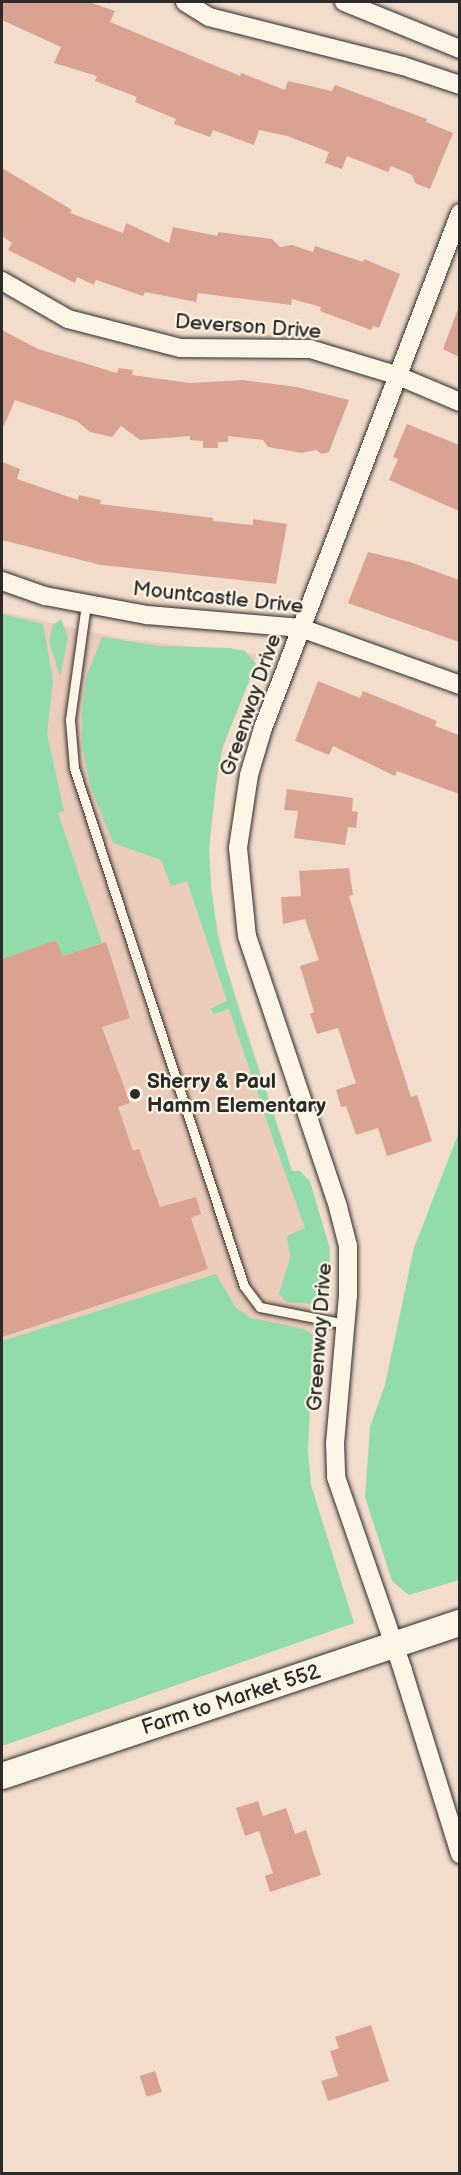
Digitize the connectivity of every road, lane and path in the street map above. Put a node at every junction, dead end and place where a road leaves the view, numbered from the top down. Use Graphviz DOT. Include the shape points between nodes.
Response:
graph roads {
  1 [pos="185,2"];
  2 [pos="344,2"];
  3 [pos="459,49"];
  4 [pos="459,85"];
  5 [pos="459,213"];
  6 [pos="2,281"];
  7 [pos="396,375"];
  8 [pos="459,402"];
  9 [pos="2,581"];
  10 [pos="86,604"];
  11 [pos="301,628"];
  12 [pos="459,685"];
  13 [pos="346,1324"];
  14 [pos="459,1623"];
  15 [pos="393,1646"];
  16 [pos="2,1776"];
  17 [pos="459,1854"];
  1 -- 4 [label="street" via="209,17 404,66"];
  2 -- 3 [label="street"];
  5 -- 7 [label="street, Greenway Drive"];
  6 -- 7 [label="street, Deverson Drive" via="68,319 180,348 310,349"];
  7 -- 8 [label="street, Deverson Drive"];
  7 -- 11 [label="street, Greenway Drive"];
  9 -- 10 [label="street, Mountcastle Drive"];
  10 -- 11 [label="street, Mountcastle Drive" via="147,615"];
  10 -- 13 [label="lane" via="70,720 74,768 244,1286 260,1307"];
  11 -- 12 [label="street, Mountcastle Drive"];
  11 -- 13 [label="street, Greenway Drive" via="249,775 240,826 238,871 247,936 344,1226 349,1264"];
  13 -- 15 [label="street, Greenway Drive" via="335,1443 336,1477"];
  14 -- 15 [label="main road, Farm to Market 552"];
  15 -- 16 [label="main road, Farm to Market 552"];
  15 -- 17 [label="street, Greenway Drive"];
}
